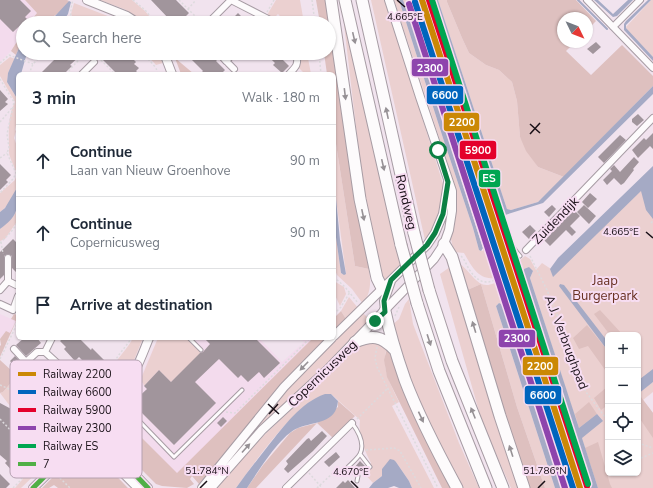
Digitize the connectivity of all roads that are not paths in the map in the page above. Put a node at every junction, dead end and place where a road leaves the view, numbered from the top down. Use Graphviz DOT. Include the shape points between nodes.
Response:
graph roads {
  1 [pos="87,0"];
  2 [pos="231,0"];
  3 [pos="331,0"];
  4 [pos="345,0"];
  5 [pos="362,0"];
  6 [pos="389,0"];
  7 [pos="587,0"];
  8 [pos="640,0"];
  9 [pos="127,16"];
  10 [pos="215,16"];
  11 [pos="260,16"];
  12 [pos="333,16"];
  13 [pos="613,26"];
  14 [pos="336,34"];
  15 [pos="95,60"];
  16 [pos="167,60"];
  17 [pos="298,60"];
  18 [pos="226,61"];
  19 [pos="653,68"];
  20 [pos="234,69"];
  21 [pos="84,72"];
  22 [pos="171,72"];
  23 [pos="291,72"];
  24 [pos="653,118"];
  25 [pos="448,182"];
  26 [pos="502,218"];
  27 [pos="444,244"];
  28 [pos="427,245"];
  29 [pos="526,250"];
  30 [pos="520,256"];
  31 [pos="8,258"];
  32 [pos="8,281"];
  33 [pos="16,285"];
  34 [pos="407,288"];
  35 [pos="385,289"];
  36 [pos="0,290"];
  37 [pos="16,301"];
  38 [pos="0,304"];
  39 [pos="385,312"];
  40 [pos="336,334"];
  41 [pos="51,340"];
  42 [pos="148,340"];
  43 [pos="191,340"];
  44 [pos="330,340"];
  45 [pos="355,342"];
  46 [pos="14,349"];
  47 [pos="201,350"];
  48 [pos="395,350"];
  49 [pos="46,352"];
  50 [pos="24,360"];
  51 [pos="28,360"];
  52 [pos="54,360"];
  53 [pos="139,360"];
  54 [pos="242,390"];
  55 [pos="352,423"];
  56 [pos="142,424"];
  57 [pos="360,454"];
  58 [pos="370,467"];
  59 [pos="45,478"];
  60 [pos="128,478"];
  61 [pos="138,478"];
  62 [pos="357,480"];
  63 [pos="207,486"];
  64 [pos="33,488"];
  65 [pos="138,488"];
  66 [pos="148,488"];
  67 [pos="197,488"];
  68 [pos="286,488"];
  69 [pos="457,488"];
  70 [pos="486,488"];
  71 [pos="503,488"];
  72 [pos="524,488"];
  1 -- 9 [label="street"];
  2 -- 10 [label="street"];
  2 -- 11 [label="street"];
  3 -- 12 [label="highway, one-way"];
  4 -- 70 [label="highway, Rondweg, one-way, bridge" via="417,303 439,371"];
  71 -- 5 [label="highway, Rondweg, one-way, bridge" via="452,362 429,290"];
  6 -- 25 [label="street, Copernicusweg"];
  7 -- 13 [label="street"];
  8 -- 13 [label="street"];
  13 -- 19 [label="street"];
  14 -- 35 [label="highway, one-way" via="360,199 378,278"];
  15 -- 21 [label="street"];
  16 -- 22 [label="street"];
  17 -- 23 [label="street"];
  18 -- 20 [label="street"];
  24 -- 29 [label="street, Zuidendijk"];
  25 -- 27 [label="street, Copernicusweg" via="452,191 453,206"];
  25 -- 28 [label="street, Copernicusweg" via="443,214"];
  26 -- 30 [label="lane" via="507,235"];
  27 -- 28 [label="street"];
  27 -- 34 [label="street, Copernicusweg" via="434,259"];
  72 -- 27 [label="highway, one-way" via="452,257"];
  28 -- 35 [label="street, Copernicusweg"];
  31 -- 32 [label="street"];
  32 -- 33 [label="street"];
  32 -- 36 [label="street"];
  34 -- 35 [label="street" via="397,291"];
  34 -- 39 [label="street, Copernicusweg"];
  35 -- 39 [label="street"];
  35 -- 40 [label="street, Copernicusweg"];
  37 -- 38 [label="street" via="12,310"];
  39 -- 45 [label="street, Copernicusweg"];
  39 -- 48 [label="highway"];
  41 -- 49 [label="street"];
  42 -- 53 [label="street"];
  43 -- 47 [label="lane"];
  44 -- 63 [label="street, Copernicusweg, one-way" via="284,387"];
  45 -- 48 [label="highway" via="368,337 379,338"];
  63 -- 45 [label="street, Copernicusweg, one-way"];
  46 -- 50 [label="street"];
  48 -- 69 [label="highway, one-way" via="419,413"];
  49 -- 51 [label="street" via="37,352"];
  49 -- 52 [label="street"];
  54 -- 56 [label="lane" via="174,457"];
  55 -- 57 [label="lane" via="359,433"];
  55 -- 68 [label="street"];
  57 -- 58 [label="lane"];
  57 -- 62 [label="lane" via="348,467 358,476"];
  59 -- 64 [label="street"];
  60 -- 65 [label="street"];
  61 -- 66 [label="street"];
  63 -- 67 [label="street"];
}
